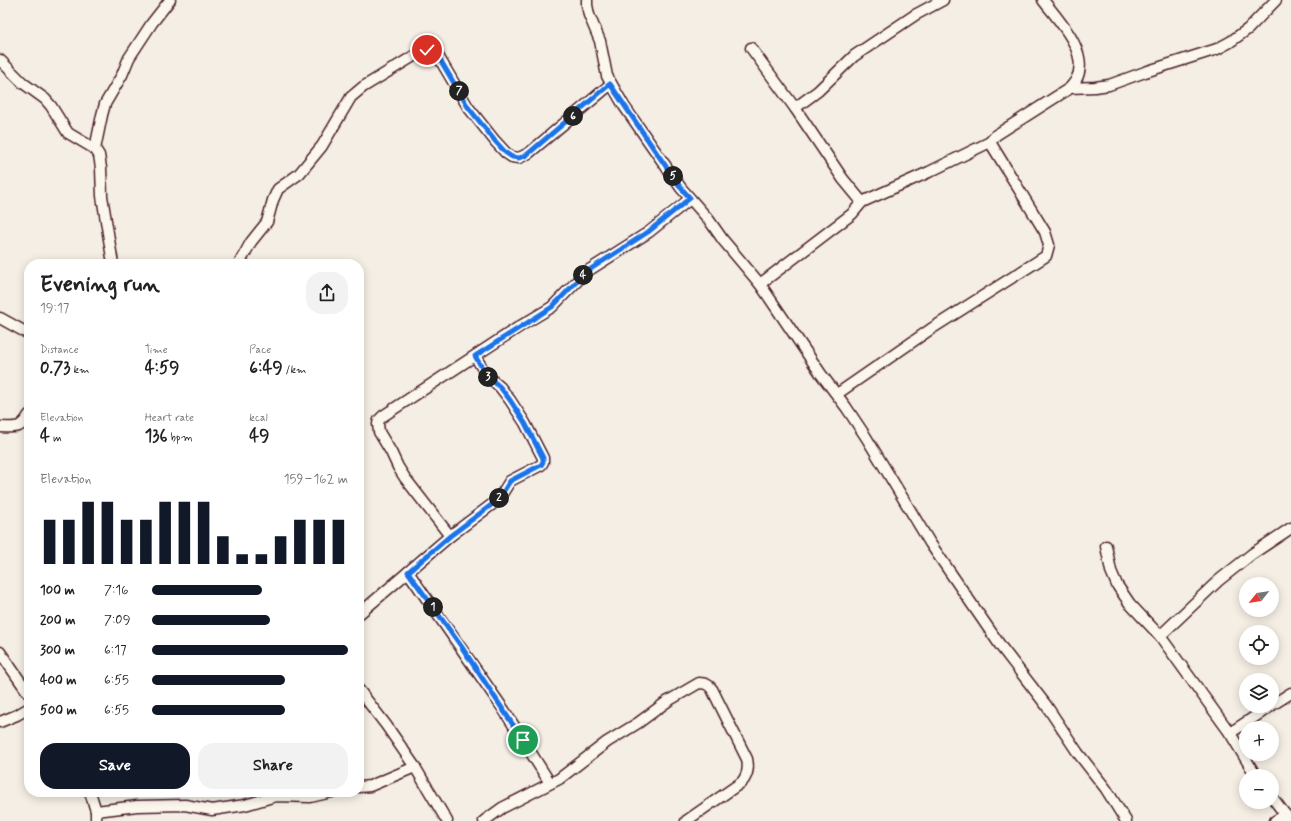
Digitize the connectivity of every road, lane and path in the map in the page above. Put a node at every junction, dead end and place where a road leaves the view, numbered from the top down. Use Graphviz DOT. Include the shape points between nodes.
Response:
graph roads {
  1 [pos="170,0"];
  2 [pos="587,0"];
  3 [pos="942,0"];
  4 [pos="1043,0"];
  5 [pos="1273,1"];
  6 [pos="751,48"];
  7 [pos="0,60"];
  8 [pos="610,84"];
  9 [pos="1070,88"];
  10 [pos="795,108"];
  11 [pos="990,142"];
  12 [pos="95,149"];
  13 [pos="690,198"];
  14 [pos="862,202"];
  15 [pos="112,259"];
  16 [pos="242,259"];
  17 [pos="760,284"];
  18 [pos="0,318"];
  19 [pos="24,331"];
  20 [pos="475,356"];
  21 [pos="837,394"];
  22 [pos="24,421"];
  23 [pos="0,427"];
  24 [pos="1291,528"];
  25 [pos="450,536"];
  26 [pos="1106,546"];
  27 [pos="408,572"];
  28 [pos="364,610"];
  29 [pos="1160,636"];
  30 [pos="0,652"];
  31 [pos="24,687"];
  32 [pos="1291,693"];
  33 [pos="364,696"];
  34 [pos="1279,701"];
  35 [pos="24,711"];
  36 [pos="1261,713"];
  37 [pos="0,722"];
  38 [pos="1230,733"];
  39 [pos="416,767"];
  40 [pos="1252,769"];
  41 [pos="550,783"];
  42 [pos="364,787"];
  43 [pos="91,797"];
  44 [pos="273,797"];
  45 [pos="1279,806"];
  46 [pos="96,816"];
  47 [pos="1288,818"];
  48 [pos="447,821"];
  49 [pos="484,821"];
  50 [pos="686,821"];
  51 [pos="1126,821"];
  52 [pos="1275,821"];
  1 -- 12 [label="street" via="129,58 105,104"];
  2 -- 8 [label="street" via="589,15 600,41"];
  3 -- 10 [label="street" via="854,56 818,91"];
  4 -- 9 [label="street" via="1074,42 1078,54 1080,69"];
  5 -- 9 [label="street" via="1248,29 1217,49 1109,85"];
  6 -- 10 [label="street"];
  7 -- 12 [label="street" via="23,83 45,99 68,133"];
  8 -- 13 [label="street"];
  8 -- 16 [label="street" via="525,156 512,157 495,141 468,107 438,56 434,52 422,51 351,97 322,146 299,174 278,189 267,222 250,242"];
  9 -- 11 [label="street" via="996,135"];
  10 -- 14 [label="street"];
  11 -- 14 [label="street"];
  11 -- 21 [label="street" via="1045,232 1049,245 1046,256 931,329"];
  12 -- 15 [label="street" via="102,168 102,196"];
  13 -- 17 [label="street"];
  13 -- 20 [label="street" via="645,234 586,272 552,307"];
  14 -- 17 [label="street" via="852,214"];
  17 -- 21 [label="street" via="820,374"];
  18 -- 19 [label="street"];
  20 -- 25 [label="street" via="487,376 503,392 525,423 543,462 510,481 494,503"];
  20 -- 25 [label="street" via="383,416 378,424 379,432 401,473"];
  21 -- 51 [label="street" via="930,543 993,635 1106,789"];
  22 -- 23 [label="street" via="17,427"];
  24 -- 29 [label="street" via="1252,554 1218,582"];
  25 -- 27 [label="street"];
  26 -- 29 [label="street" via="1117,585 1130,604"];
  27 -- 28 [label="street"];
  27 -- 41 [label="street" via="504,710"];
  29 -- 38 [label="street"];
  30 -- 31 [label="street"];
  32 -- 34 [label="street"];
  33 -- 39 [label="street"];
  35 -- 37 [label="street"];
  36 -- 38 [label="street"];
  38 -- 40 [label="street"];
  39 -- 42 [label="street"];
  39 -- 48 [label="street"];
  41 -- 49 [label="street" via="502,808"];
  41 -- 50 [label="street" via="668,701 699,684 708,684 749,767 742,782"];
  43 -- 46 [label="street"];
  44 -- 46 [label="street" via="245,805 212,810 185,805 137,806"];
  45 -- 47 [label="street"];
  47 -- 52 [label="street"];
}
